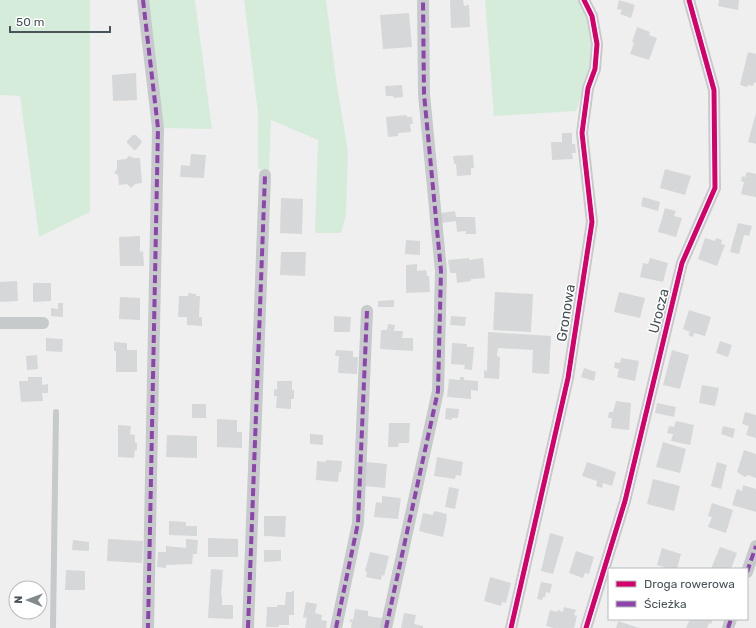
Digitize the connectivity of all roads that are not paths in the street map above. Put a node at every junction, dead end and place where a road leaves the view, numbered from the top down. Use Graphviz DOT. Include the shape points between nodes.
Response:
graph roads {
  1 [pos="143,0"];
  2 [pos="423,0"];
  3 [pos="584,0"];
  4 [pos="689,0"];
  5 [pos="265,175"];
  6 [pos="367,311"];
  7 [pos="0,323"];
  8 [pos="43,323"];
  9 [pos="56,412"];
  10 [pos="756,546"];
  11 [pos="748,569"];
  12 [pos="53,628"];
  13 [pos="148,628"];
  14 [pos="248,628"];
  15 [pos="336,628"];
  16 [pos="386,628"];
  17 [pos="511,628"];
  18 [pos="586,628"];
  1 -- 13 [label="street" via="158,128"];
  2 -- 16 [label="street" via="424,94 441,271 438,391"];
  3 -- 17 [label="street, Gronowa" via="592,16 598,44 595,69 588,88 582,133 592,222 568,378"];
  4 -- 18 [label="street, Urocza" via="714,90 715,188 682,263 625,501"];
  5 -- 14 [label="street"];
  6 -- 15 [label="street" via="358,523"];
  7 -- 8 [label="street"];
  9 -- 12 [label="lane"];
  10 -- 11 [label="street"];
}
